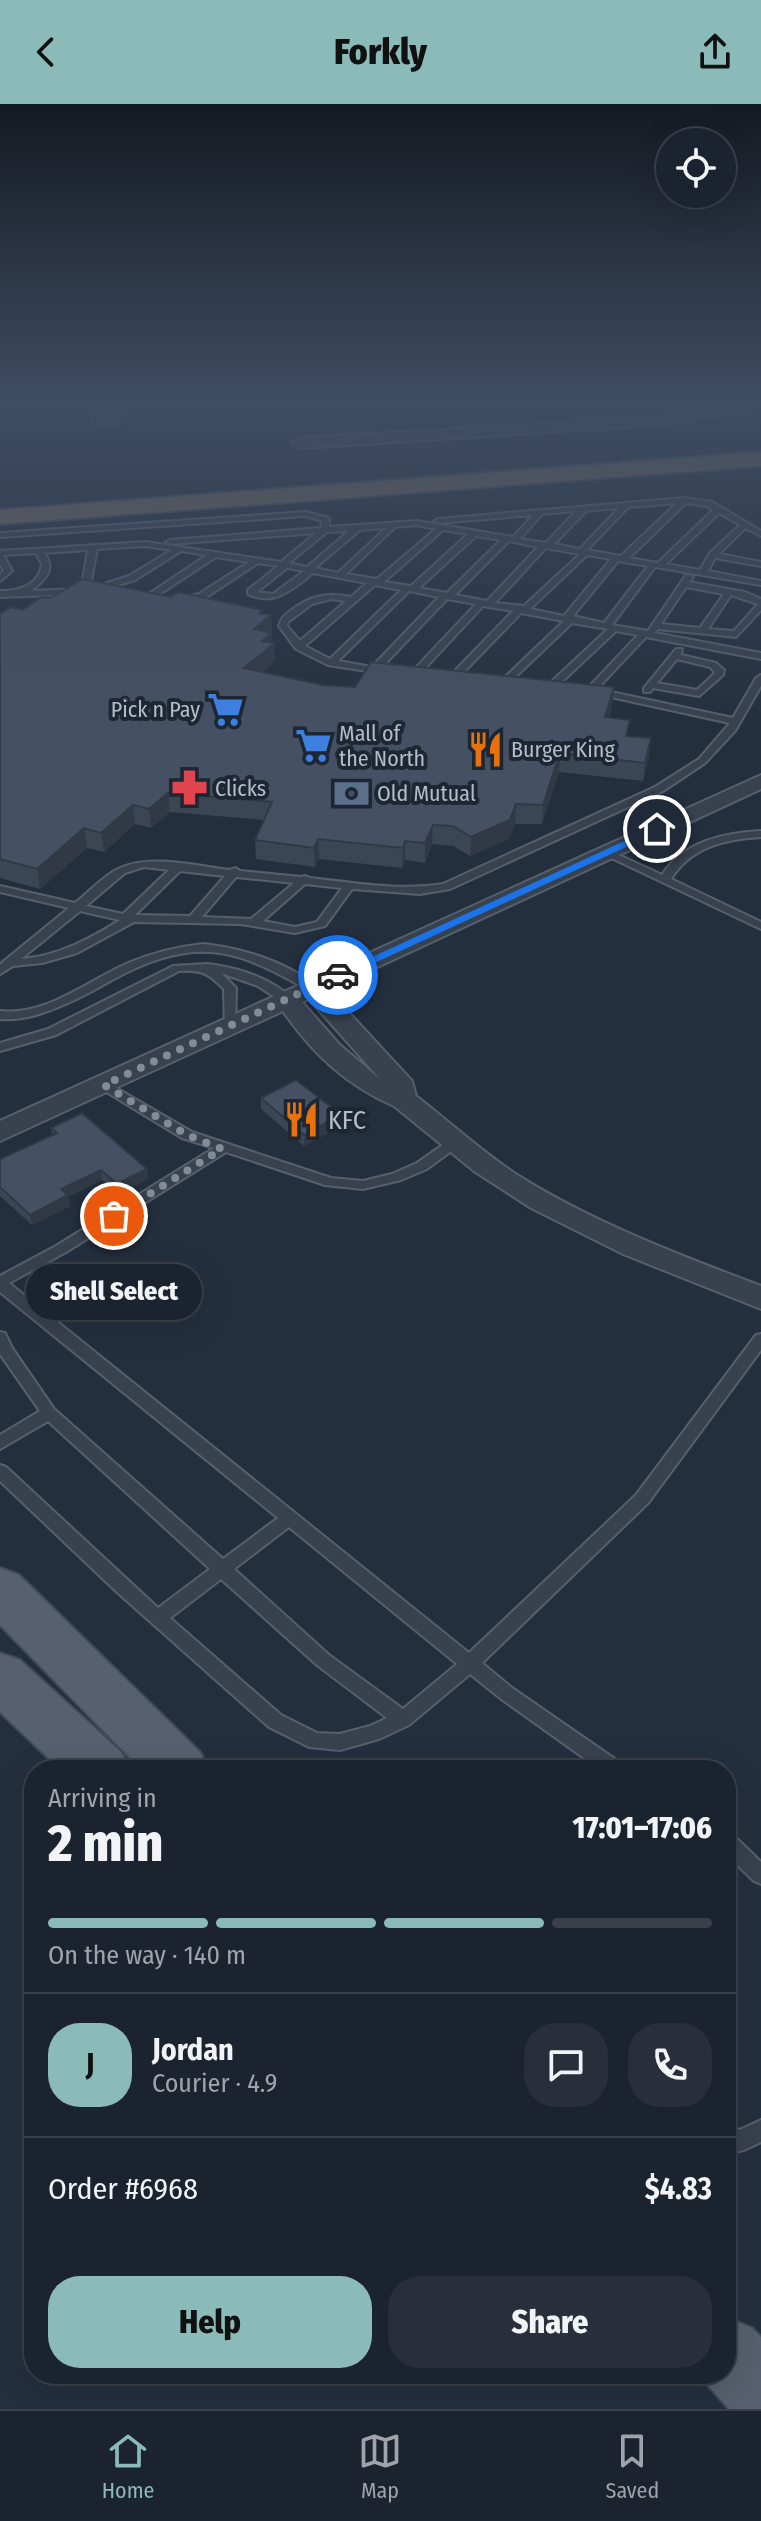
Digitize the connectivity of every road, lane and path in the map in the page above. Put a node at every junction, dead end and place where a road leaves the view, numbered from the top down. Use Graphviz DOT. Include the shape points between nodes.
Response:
graph roads {
  1 [pos="584,508"];
  2 [pos="114,509"];
  3 [pos="186,509"];
  4 [pos="578,509"];
  5 [pos="623,509"];
  6 [pos="674,509"];
  7 [pos="718,509"];
  8 [pos="540,512"];
  9 [pos="494,516"];
  10 [pos="0,517"];
  11 [pos="417,523"];
  12 [pos="0,525"];
  13 [pos="393,525"];
  14 [pos="743,526"];
  15 [pos="442,527"];
  16 [pos="357,528"];
  17 [pos="325,530"];
  18 [pos="277,533"];
  19 [pos="477,533"];
  20 [pos="761,534"];
  21 [pos="0,535"];
  22 [pos="511,539"];
  23 [pos="266,542"];
  24 [pos="146,544"];
  25 [pos="546,545"];
  26 [pos="93,547"];
  27 [pos="179,549"];
  28 [pos="761,550"];
  29 [pos="38,551"];
  30 [pos="584,552"];
  31 [pos="215,554"];
  32 [pos="0,555"];
  33 [pos="256,555"];
  34 [pos="713,555"];
  35 [pos="620,557"];
  36 [pos="750,562"];
  37 [pos="658,564"];
  38 [pos="761,564"];
  39 [pos="284,565"];
  40 [pos="310,570"];
  41 [pos="698,571"];
  42 [pos="340,575"];
  43 [pos="0,579"];
  44 [pos="376,582"];
  45 [pos="761,583"];
  46 [pos="684,584"];
  47 [pos="110,587"];
  48 [pos="411,588"];
  49 [pos="124,590"];
  50 [pos="85,591"];
  51 [pos="729,592"];
  52 [pos="138,593"];
  53 [pos="0,594"];
  54 [pos="21,595"];
  55 [pos="448,595"];
  56 [pos="152,596"];
  57 [pos="163,598"];
  58 [pos="175,600"];
  59 [pos="353,600"];
  60 [pos="486,602"];
  61 [pos="761,604"];
  62 [pos="523,609"];
  63 [pos="569,618"];
  64 [pos="611,626"];
  65 [pos="650,631"];
  66 [pos="701,632"];
  67 [pos="687,641"];
  68 [pos="299,647"];
  69 [pos="675,656"];
  70 [pos="761,656"];
  71 [pos="331,663"];
  72 [pos="374,670"];
  73 [pos="413,676"];
  74 [pos="426,677"];
  75 [pos="439,678"];
  76 [pos="761,678"];
  77 [pos="452,679"];
  78 [pos="468,681"];
  79 [pos="492,683"];
  80 [pos="503,684"];
  81 [pos="518,685"];
  82 [pos="651,685"];
  83 [pos="564,688"];
  84 [pos="578,689"];
  85 [pos="591,690"];
  86 [pos="639,699"];
  87 [pos="735,721"];
  88 [pos="761,781"];
  89 [pos="761,834"];
  90 [pos="606,853"];
  91 [pos="179,866"];
  92 [pos="235,871"];
  93 [pos="305,879"];
  94 [pos="665,880"];
  95 [pos="350,885"];
  96 [pos="0,889"];
  97 [pos="80,908"];
  98 [pos="129,918"];
  99 [pos="193,920"];
  100 [pos="254,923"];
  101 [pos="761,926"];
  102 [pos="198,966"];
  103 [pos="4,967"];
  104 [pos="312,988"];
  105 [pos="288,1000"];
  106 [pos="0,1015"];
  107 [pos="229,1029"];
  108 [pos="0,1047"];
  109 [pos="104,1085"];
  110 [pos="402,1098"];
  111 [pos="0,1132"];
  112 [pos="455,1143"];
  113 [pos="222,1149"];
  114 [pos="0,1283"];
  115 [pos="761,1298"];
  116 [pos="0,1337"];
  117 [pos="761,1339"];
  118 [pos="49,1413"];
  119 [pos="0,1443"];
  120 [pos="0,1471"];
  121 [pos="290,1518"];
  122 [pos="225,1569"];
  123 [pos="0,1590"];
  124 [pos="158,1617"];
  125 [pos="470,1663"];
  126 [pos="0,1677"];
  127 [pos="403,1719"];
  128 [pos="90,1760"];
  129 [pos="171,1760"];
  130 [pos="602,1760"];
  131 [pos="736,1851"];
  132 [pos="761,1875"];
  133 [pos="761,2131"];
  134 [pos="736,2141"];
  135 [pos="736,2364"];
  136 [pos="761,2389"];
  1 -- 25 [label="lane"];
  2 -- 10 [label="highway"];
  3 -- 12 [label="highway"];
  4 -- 8 [label="lane"];
  5 -- 30 [label="lane"];
  6 -- 35 [label="lane"];
  7 -- 14 [label="lane"];
  7 -- 37 [label="lane"];
  8 -- 9 [label="lane"];
  8 -- 22 [label="lane"];
  9 -- 11 [label="lane"];
  9 -- 19 [label="lane"];
  11 -- 13 [label="lane"];
  11 -- 15 [label="lane"];
  13 -- 16 [label="lane"];
  13 -- 42 [label="lane"];
  14 -- 20 [label="lane"];
  14 -- 34 [label="lane"];
  15 -- 19 [label="lane"];
  15 -- 44 [label="lane"];
  16 -- 17 [label="lane"];
  16 -- 40 [label="lane"];
  17 -- 18 [label="lane"];
  17 -- 21 [label="lane" via="326,520 306,514"];
  17 -- 39 [label="lane"];
  18 -- 23 [label="lane"];
  18 -- 24 [label="lane"];
  19 -- 22 [label="lane"];
  19 -- 48 [label="lane"];
  22 -- 25 [label="lane"];
  22 -- 55 [label="lane"];
  24 -- 26 [label="lane"];
  24 -- 27 [label="lane"];
  25 -- 30 [label="lane"];
  25 -- 60 [label="lane"];
  26 -- 29 [label="lane"];
  26 -- 50 [label="lane"];
  27 -- 31 [label="lane"];
  27 -- 47 [label="lane"];
  28 -- 36 [label="lane"];
  29 -- 32 [label="lane"];
  29 -- 54 [label="lane" via="46,558 45,576"];
  30 -- 35 [label="lane"];
  30 -- 62 [label="lane"];
  31 -- 33 [label="lane"];
  31 -- 56 [label="lane"];
  32 -- 43 [label="lane" via="8,571"];
  33 -- 39 [label="lane"];
  33 -- 58 [label="lane" via="202,596"];
  34 -- 36 [label="lane"];
  34 -- 41 [label="lane"];
  35 -- 37 [label="lane"];
  35 -- 63 [label="lane"];
  36 -- 38 [label="lane"];
  37 -- 41 [label="lane"];
  37 -- 64 [label="lane"];
  39 -- 40 [label="lane"];
  39 -- 40 [label="lane" via="251,592 274,598"];
  40 -- 42 [label="lane"];
  41 -- 45 [label="lane"];
  41 -- 46 [label="lane"];
  42 -- 44 [label="lane"];
  44 -- 48 [label="lane"];
  44 -- 59 [label="lane"];
  46 -- 51 [label="lane"];
  46 -- 65 [label="lane"];
  47 -- 49 [label="lane"];
  47 -- 50 [label="lane"];
  48 -- 55 [label="lane"];
  48 -- 71 [label="lane"];
  50 -- 54 [label="lane"];
  51 -- 61 [label="lane"];
  51 -- 66 [label="lane"];
  52 -- 56 [label="lane"];
  53 -- 54 [label="lane"];
  55 -- 60 [label="lane"];
  55 -- 72 [label="lane"];
  56 -- 57 [label="lane"];
  59 -- 68 [label="lane"];
  59 -- 68 [label="lane" via="317,596 284,621"];
  60 -- 62 [label="lane"];
  60 -- 73 [label="lane"];
  61 -- 66 [label="lane" via="741,632"];
  62 -- 63 [label="lane"];
  62 -- 77 [label="lane"];
  63 -- 64 [label="lane"];
  63 -- 80 [label="lane"];
  64 -- 65 [label="lane"];
  64 -- 83 [label="lane" via="546,687"];
  65 -- 66 [label="lane"];
  65 -- 67 [label="lane"];
  65 -- 85 [label="lane"];
  67 -- 69 [label="lane"];
  67 -- 70 [label="lane"];
  68 -- 71 [label="lane"];
  69 -- 82 [label="lane"];
  69 -- 82 [label="lane" via="713,665 718,675 699,693"];
  71 -- 72 [label="lane"];
  72 -- 73 [label="lane"];
  73 -- 74 [label="lane"];
  75 -- 77 [label="lane"];
  76 -- 87 [label="lane"];
  77 -- 78 [label="lane"];
  79 -- 80 [label="lane"];
  80 -- 81 [label="lane"];
  82 -- 86 [label="lane"];
  84 -- 85 [label="lane"];
  85 -- 86 [label="lane"];
  86 -- 87 [label="lane"];
  87 -- 95 [label="lane" via="702,761 659,789 446,887 420,891"];
  88 -- 90 [label="street"];
  89 -- 94 [label="lane" via="706,844 682,856"];
  90 -- 94 [label="lane"];
  90 -- 104 [label="street"];
  91 -- 92 [label="lane"];
  91 -- 97 [label="lane" via="143,864 121,871"];
  91 -- 98 [label="lane"];
  92 -- 93 [label="lane"];
  92 -- 99 [label="lane"];
  93 -- 95 [label="lane"];
  93 -- 100 [label="lane"];
  94 -- 101 [label="lane"];
  95 -- 100 [label="lane" via="321,924 309,929"];
  96 -- 97 [label="lane"];
  97 -- 98 [label="lane"];
  97 -- 103 [label="lane"];
  98 -- 99 [label="lane"];
  98 -- 103 [label="lane" via="78,950"];
  99 -- 100 [label="lane"];
  102 -- 105 [label="lane" via="261,980"];
  102 -- 107 [label="lane" via="230,988"];
  102 -- 108 [label="lane" via="177,968 52,1032"];
  104 -- 105 [label="street"];
  104 -- 106 [label="lane" via="253,956 223,947 183,949 133,965 40,1011"];
  104 -- 110 [label="street" via="402,1087"];
  105 -- 107 [label="street"];
  105 -- 110 [label="street" via="301,1020 354,1070 385,1094"];
  107 -- 109 [label="street"];
  109 -- 111 [label="street"];
  109 -- 113 [label="lane" via="187,1135"];
  110 -- 112 [label="street"];
  112 -- 113 [label="lane" via="422,1166 363,1185 330,1182"];
  112 -- 115 [label="street" via="592,1230"];
  113 -- 114 [label="lane"];
  114 -- 121 [label="lane"];
  116 -- 118 [label="lane"];
  117 -- 125 [label="lane" via="642,1499"];
  118 -- 119 [label="lane"];
  118 -- 122 [label="lane"];
  120 -- 124 [label="lane"];
  121 -- 122 [label="lane"];
  121 -- 125 [label="lane"];
  122 -- 124 [label="lane"];
  122 -- 127 [label="lane" via="323,1660"];
  123 -- 129 [label="main road"];
  124 -- 127 [label="lane" via="275,1721 315,1741 340,1742"];
  125 -- 127 [label="lane"];
  125 -- 130 [label="lane"];
  126 -- 128 [label="main road"];
  131 -- 132 [label="lane"];
  133 -- 134 [label="lane"];
  135 -- 136 [label="main road"];
}
